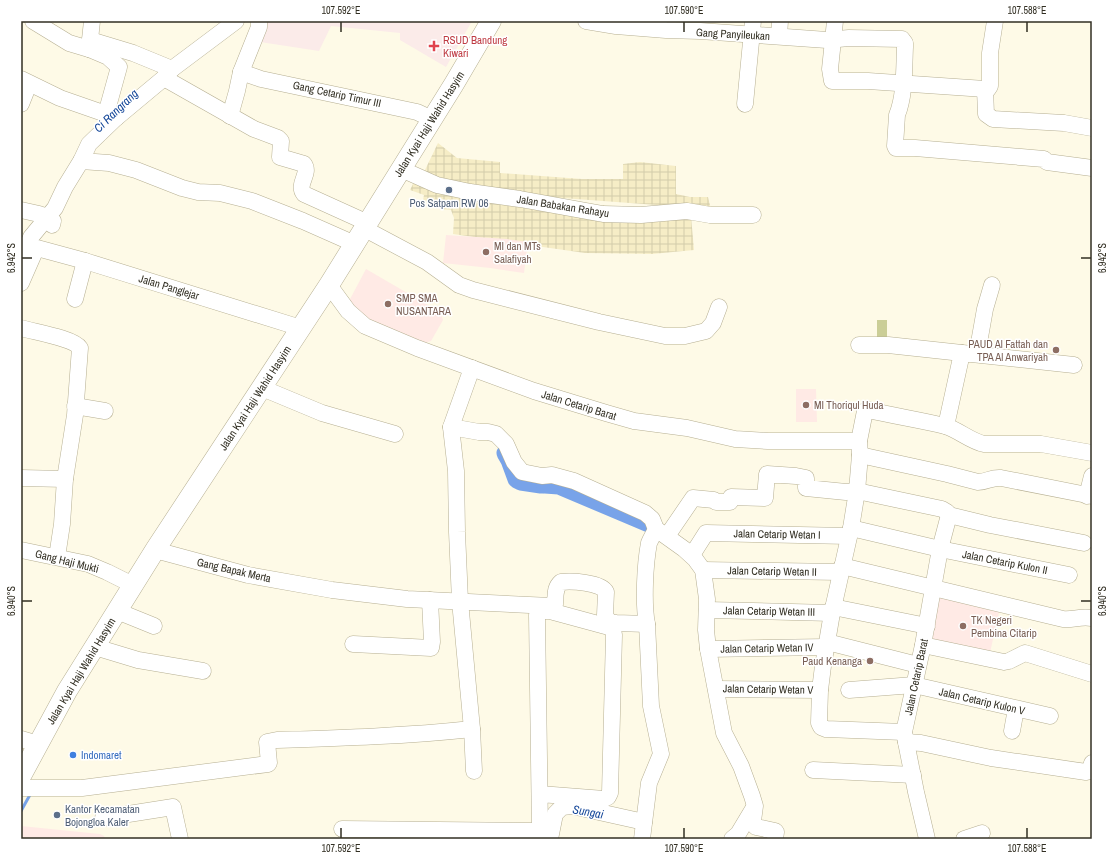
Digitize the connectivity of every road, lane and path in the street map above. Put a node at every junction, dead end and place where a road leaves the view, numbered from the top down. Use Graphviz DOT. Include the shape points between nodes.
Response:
graph roads {
  1 [pos="33,21"];
  2 [pos="92,21"];
  3 [pos="236,21"];
  4 [pos="259,21"];
  5 [pos="491,21"];
  6 [pos="586,21"];
  7 [pos="835,21"];
  8 [pos="995,21"];
  9 [pos="728,27"];
  10 [pos="752,28"];
  11 [pos="779,29"];
  12 [pos="834,40"];
  13 [pos="89,44"];
  14 [pos="241,72"];
  15 [pos="168,73"];
  16 [pos="25,82"];
  17 [pos="904,83"];
  18 [pos="985,89"];
  19 [pos="21,104"];
  20 [pos="745,104"];
  21 [pos="111,116"];
  22 [pos="230,116"];
  23 [pos="432,118"];
  24 [pos="1092,128"];
  25 [pos="81,161"];
  26 [pos="1092,168"];
  27 [pos="401,169"];
  28 [pos="21,210"];
  29 [pos="753,215"];
  30 [pos="50,219"];
  31 [pos="363,232"];
  32 [pos="36,248"];
  33 [pos="21,261"];
  34 [pos="85,261"];
  35 [pos="21,283"];
  36 [pos="329,285"];
  37 [pos="992,285"];
  38 [pos="75,299"];
  39 [pos="720,308"];
  40 [pos="21,328"];
  41 [pos="300,328"];
  42 [pos="859,344"];
  43 [pos="970,353"];
  44 [pos="1074,365"];
  45 [pos="472,368"];
  46 [pos="262,388"];
  47 [pos="75,406"];
  48 [pos="105,411"];
  49 [pos="946,426"];
  50 [pos="451,427"];
  51 [pos="395,434"];
  52 [pos="860,448"];
  53 [pos="1092,453"];
  54 [pos="1092,476"];
  55 [pos="21,478"];
  56 [pos="65,479"];
  57 [pos="857,491"];
  58 [pos="1089,496"];
  59 [pos="949,515"];
  60 [pos="850,532"];
  61 [pos="662,533"];
  62 [pos="1084,543"];
  63 [pos="940,549"];
  64 [pos="21,550"];
  65 [pos="155,550"];
  66 [pos="692,555"];
  67 [pos="57,558"];
  68 [pos="841,569"];
  69 [pos="703,570"];
  70 [pos="1069,576"];
  71 [pos="133,585"];
  72 [pos="933,587"];
  73 [pos="430,600"];
  74 [pos="460,601"];
  75 [pos="707,610"];
  76 [pos="832,610"];
  77 [pos="117,611"];
  78 [pos="1092,618"];
  79 [pos="647,624"];
  80 [pos="154,626"];
  81 [pos="927,626"];
  82 [pos="353,644"];
  83 [pos="826,644"];
  84 [pos="923,645"];
  85 [pos="95,647"];
  86 [pos="708,649"];
  87 [pos="918,665"];
  88 [pos="203,671"];
  89 [pos="1092,674"];
  90 [pos="914,685"];
  91 [pos="716,689"];
  92 [pos="820,690"];
  93 [pos="849,690"];
  94 [pos="1016,708"];
  95 [pos="1050,716"];
  96 [pos="472,729"];
  97 [pos="1012,731"];
  98 [pos="905,737"];
  99 [pos="30,742"];
  100 [pos="1092,763"];
  101 [pos="813,770"];
  102 [pos="474,771"];
  103 [pos="913,775"];
  104 [pos="21,776"];
  105 [pos="21,788"];
  106 [pos="540,794"];
  107 [pos="755,806"];
  108 [pos="103,818"];
  109 [pos="644,822"];
  110 [pos="342,829"];
  111 [pos="982,833"];
  112 [pos="420,834"];
  113 [pos="180,839"];
  114 [pos="550,839"];
  115 [pos="642,839"];
  116 [pos="732,839"];
  117 [pos="775,839"];
  118 [pos="927,839"];
  119 [pos="964,839"];
  1 -- 13 [label="street" via="69,43"];
  2 -- 13 [label="street"];
  3 -- 15 [label="street"];
  4 -- 14 [label="street"];
  5 -- 23 [label="main road, Jalan Kyai Haji Wahid Hasyim"];
  6 -- 9 [label="street, Gang Panyileukan" via="644,28"];
  7 -- 12 [label="street"];
  8 -- 18 [label="street" via="990,53 990,86"];
  9 -- 10 [label="street, Gang Panyileukan"];
  10 -- 11 [label="street, Gang Panyileukan"];
  10 -- 20 [label="street"];
  11 -- 12 [label="street, Gang Panyileukan"];
  12 -- 17 [label="street, Gang Panyileukan" via="902,39 905,43"];
  12 -- 17 [label="street" via="831,80"];
  13 -- 15 [label="street" via="133,53"];
  13 -- 21 [label="street" via="119,67"];
  14 -- 22 [label="street"];
  14 -- 23 [label="street, Gang Cetarip Timur III" via="261,79 417,112"];
  15 -- 21 [label="street"];
  15 -- 22 [label="street"];
  16 -- 19 [label="street"];
  16 -- 21 [label="street" via="60,98"];
  17 -- 18 [label="street"];
  17 -- 26 [label="street" via="897,115 896,148 1044,159 1047,162"];
  18 -- 24 [label="street" via="986,114 993,119 1064,123"];
  21 -- 25 [label="street" via="89,144"];
  22 -- 31 [label="street" via="278,138 281,141 280,157 304,164 306,171 301,186 302,192"];
  23 -- 27 [label="main road, Jalan Kyai Haji Wahid Hasyim"];
  25 -- 30 [label="street"];
  25 -- 31 [label="street" via="136,170 182,188 220,193 252,201 303,221"];
  27 -- 29 [label="street, Jalan Babakan Rahayu" via="437,185 603,214 641,215 687,211 710,215"];
  27 -- 31 [label="main road, Jalan Kyai Haji Wahid Hasyim"];
  28 -- 30 [label="street"];
  30 -- 32 [label="street" via="53,224"];
  30 -- 33 [label="street" via="31,237"];
  31 -- 36 [label="main road, Jalan Kyai Haji Wahid Hasyim"];
  31 -- 39 [label="street" via="427,262 466,288 665,336 685,336 706,331 714,323"];
  32 -- 34 [label="street, Jalan Panglejar"];
  32 -- 35 [label="street"];
  34 -- 38 [label="street"];
  34 -- 41 [label="street, Jalan Panglejar"];
  36 -- 41 [label="main road, Jalan Kyai Haji Wahid Hasyim"];
  36 -- 45 [label="street, Jalan Cetarip Barat" via="348,311 365,326"];
  37 -- 43 [label="street"];
  40 -- 47 [label="street" via="79,346"];
  41 -- 46 [label="main road, Jalan Kyai Haji Wahid Hasyim"];
  42 -- 43 [label="street"];
  43 -- 44 [label="street"];
  43 -- 49 [label="street"];
  45 -- 50 [label="street"];
  45 -- 52 [label="street, Jalan Cetarip Barat" via="563,400 634,421 687,428 735,439"];
  46 -- 51 [label="street" via="322,413"];
  46 -- 65 [label="main road, Jalan Kyai Haji Wahid Hasyim"];
  47 -- 48 [label="street"];
  47 -- 56 [label="street"];
  49 -- 52 [label="street" via="868,410 865,412"];
  49 -- 53 [label="street" via="975,442 984,444 1041,444"];
  50 -- 61 [label="street" via="496,434 506,444 522,472 552,475 574,481 645,513"];
  50 -- 74 [label="street" via="456,471"];
  52 -- 57 [label="street"];
  52 -- 58 [label="street, Jalan Cetarip Barat" via="978,482 1002,478"];
  54 -- 58 [label="street"];
  55 -- 56 [label="street"];
  56 -- 67 [label="street"];
  57 -- 59 [label="street" via="942,509"];
  57 -- 60 [label="street"];
  57 -- 61 [label="street" via="806,488 806,478 767,474 765,498 731,497 730,502 693,498"];
  59 -- 62 [label="street"];
  59 -- 63 [label="street, Jalan Cetarip Barat"];
  60 -- 63 [label="street, Jalan Cetarip Wetan I"];
  60 -- 66 [label="street, Jalan Cetarip Wetan I" via="706,533"];
  60 -- 68 [label="street"];
  61 -- 66 [label="street"];
  61 -- 79 [label="street" via="650,542 646,573"];
  63 -- 70 [label="street, Jalan Cetarip Kulon II"];
  63 -- 72 [label="street, Jalan Cetarip Barat"];
  64 -- 67 [label="street, Gang Haji Mukti"];
  65 -- 71 [label="main road, Jalan Kyai Haji Wahid Hasyim"];
  65 -- 73 [label="street, Gang Bapak Merta" via="248,575 314,587"];
  66 -- 69 [label="street"];
  67 -- 71 [label="street, Gang Haji Mukti" via="94,566"];
  68 -- 69 [label="street, Jalan Cetarip Wetan II"];
  68 -- 72 [label="street, Jalan Cetarip Wetan II"];
  68 -- 76 [label="street"];
  69 -- 75 [label="street"];
  71 -- 77 [label="main road, Jalan Kyai Haji Wahid Hasyim"];
  72 -- 78 [label="street, Jalan Cetarip Wetan II" via="1063,619"];
  72 -- 81 [label="street, Jalan Cetarip Barat"];
  73 -- 74 [label="street, Gang Bapak Merta"];
  73 -- 82 [label="street" via="431,648"];
  74 -- 79 [label="street, Gang Bapak Merta" via="551,606 555,604 558,585 561,582 573,582 605,589 605,615 609,622"];
  74 -- 96 [label="street"];
  75 -- 76 [label="street, Jalan Cetarip Wetan III"];
  75 -- 86 [label="street"];
  76 -- 81 [label="street, Jalan Cetarip Wetan III"];
  76 -- 83 [label="street"];
  77 -- 80 [label="street"];
  77 -- 85 [label="main road, Jalan Kyai Haji Wahid Hasyim"];
  79 -- 109 [label="street" via="651,706 661,754 649,784"];
  81 -- 84 [label="street, Jalan Cetarip Barat"];
  83 -- 86 [label="street, Jalan Cetarip Wetan IV"];
  83 -- 87 [label="street, Jalan Cetarip Wetan IV"];
  83 -- 92 [label="street"];
  84 -- 87 [label="street, Jalan Cetarip Barat"];
  84 -- 89 [label="street" via="1004,662 1025,654"];
  85 -- 88 [label="street" via="138,660"];
  85 -- 99 [label="main road, Jalan Kyai Haji Wahid Hasyim"];
  86 -- 91 [label="street"];
  87 -- 90 [label="street, Jalan Cetarip Barat"];
  90 -- 93 [label="street, Jalan Cetarip Kulon V"];
  90 -- 94 [label="street, Jalan Cetarip Kulon V"];
  90 -- 98 [label="street, Jalan Cetarip Barat"];
  91 -- 92 [label="street, Jalan Cetarip Wetan V"];
  91 -- 107 [label="street" via="724,733 741,766"];
  92 -- 98 [label="street" via="819,723 823,729"];
  94 -- 95 [label="street, Jalan Cetarip Kulon V"];
  94 -- 97 [label="street"];
  96 -- 102 [label="street"];
  96 -- 105 [label="street" via="423,735 277,740 268,742 268,764 82,788"];
  98 -- 100 [label="street" via="921,743 991,758 1086,772 1090,771"];
  98 -- 103 [label="street, Jalan Cetarip Barat"];
  99 -- 104 [label="main road, Jalan Kyai Haji Wahid Hasyim"];
  101 -- 103 [label="street"];
  103 -- 118 [label="street, Jalan Cetarip Barat"];
  106 -- 106 [label="street" via="604,799 610,793 614,635 609,627 550,611 542,611 537,615"];
  106 -- 112 [label="street" via="539,832"];
  107 -- 116 [label="street" via="738,834"];
  107 -- 117 [label="street" via="754,826 775,831"];
  108 -- 113 [label="street" via="173,807"];
  109 -- 114 [label="street" via="572,806 562,807 555,814"];
  109 -- 115 [label="street"];
  110 -- 112 [label="street"];
  111 -- 119 [label="street"];
}
